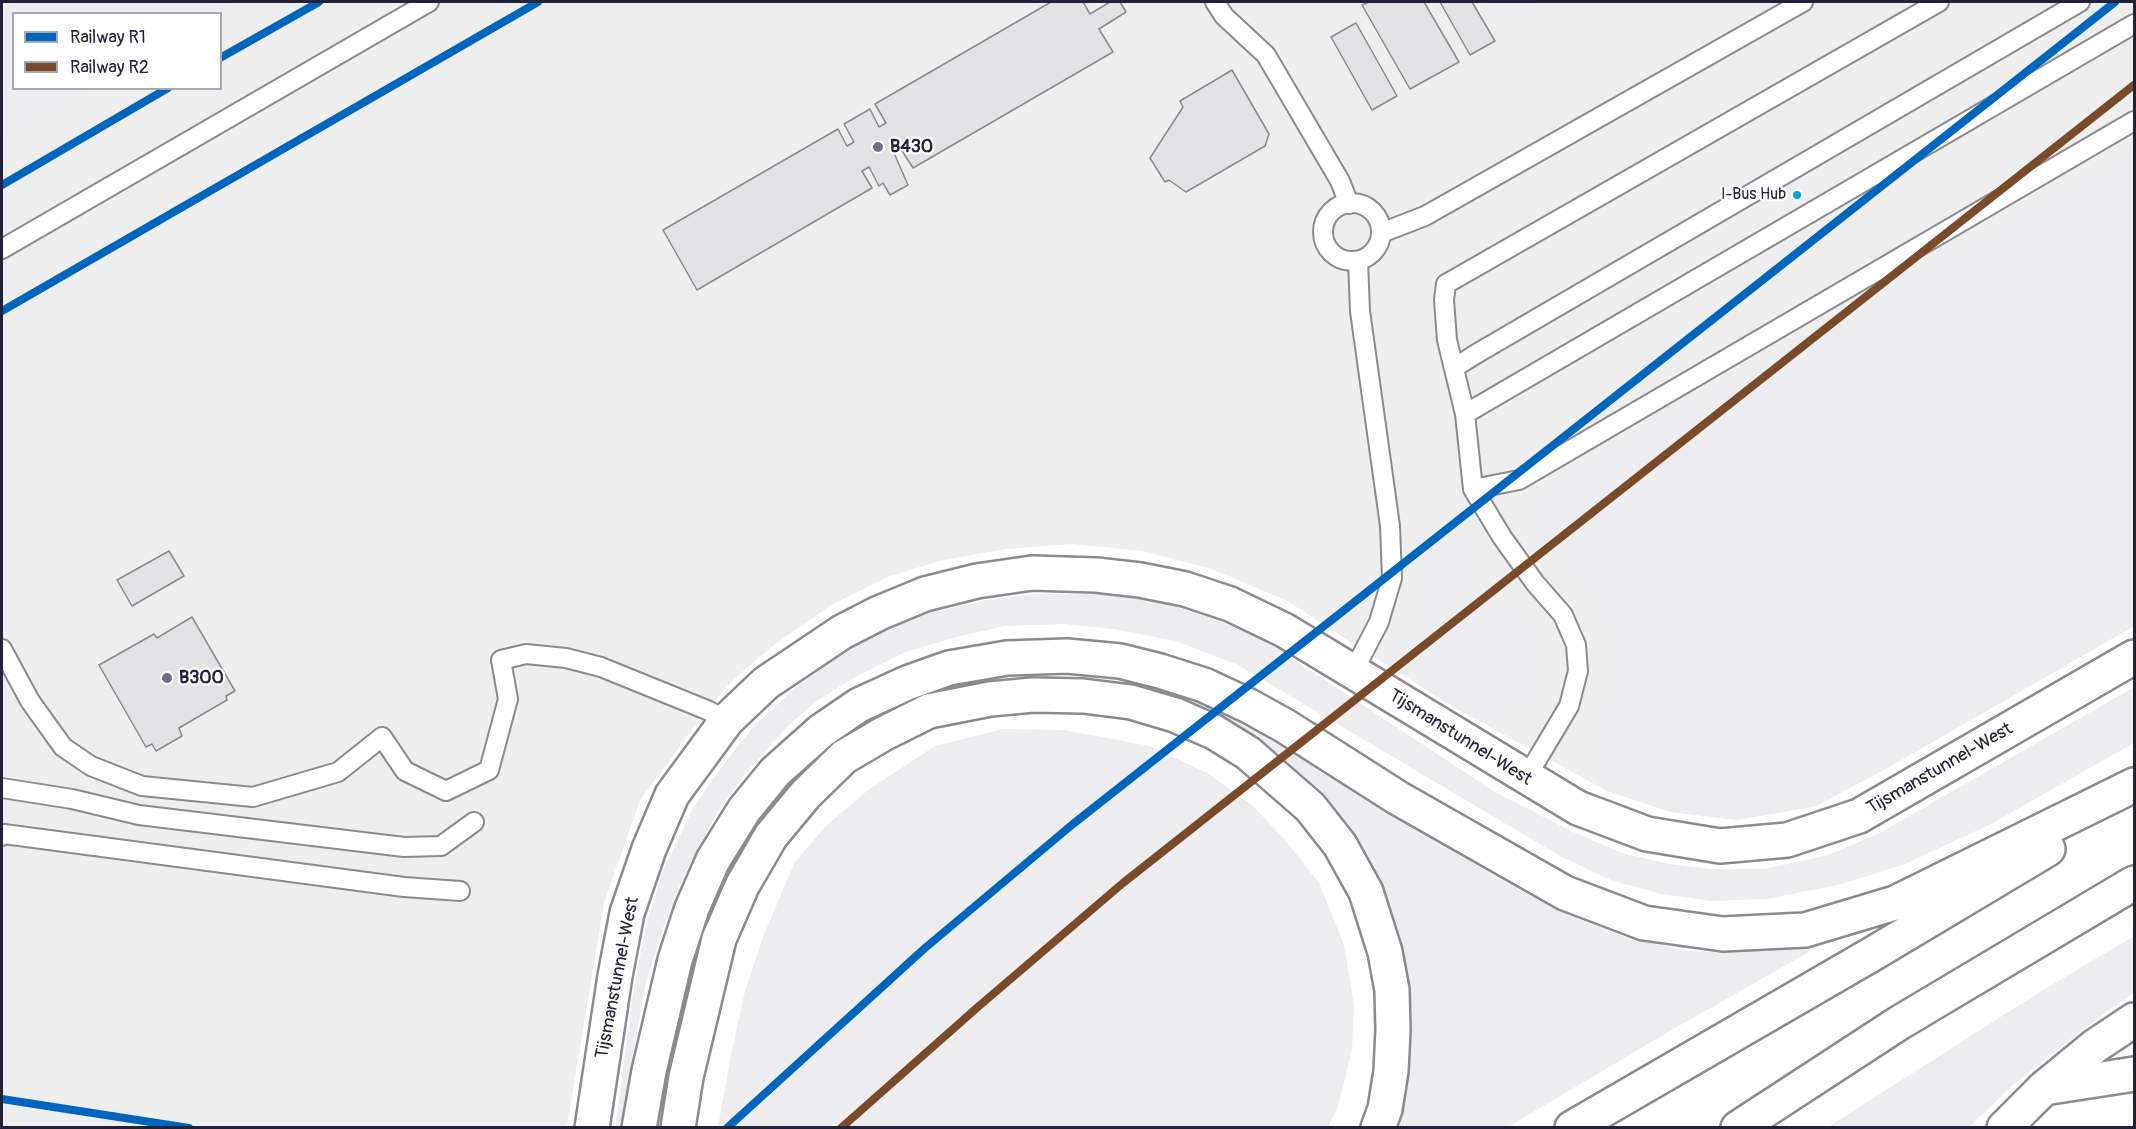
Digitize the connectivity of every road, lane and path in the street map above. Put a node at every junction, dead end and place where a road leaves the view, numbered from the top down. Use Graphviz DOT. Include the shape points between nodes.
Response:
graph roads {
  1 [pos="429,2"];
  2 [pos="1215,2"];
  3 [pos="1803,2"];
  4 [pos="1939,2"];
  5 [pos="2080,2"];
  6 [pos="2134,24"];
  7 [pos="2134,121"];
  8 [pos="1350,204"];
  9 [pos="1381,233"];
  10 [pos="2,249"];
  11 [pos="1358,261"];
  12 [pos="1454,368"];
  13 [pos="1465,414"];
  14 [pos="1473,489"];
  15 [pos="2,649"];
  16 [pos="2134,657"];
  17 [pos="1353,672"];
  18 [pos="727,720"];
  19 [pos="1526,778"];
  20 [pos="2134,785"];
  21 [pos="2,788"];
  22 [pos="2134,798"];
  23 [pos="474,822"];
  24 [pos="2,836"];
  25 [pos="2134,883"];
  26 [pos="460,891"];
  27 [pos="2134,1020"];
  28 [pos="2134,1074"];
  29 [pos="2044,1088"];
  30 [pos="592,1128"];
  31 [pos="639,1128"];
  32 [pos="678,1128"];
  33 [pos="1378,1128"];
  34 [pos="1572,1128"];
  35 [pos="1738,1128"];
  36 [pos="2004,1128"];
  1 -- 10 [label="lane"];
  2 -- 8 [label="lane" via="1224,16 1266,56"];
  3 -- 9 [label="lane" via="1425,216"];
  4 -- 12 [label="lane" via="1446,284 1447,340"];
  5 -- 12 [label="lane"];
  6 -- 13 [label="lane"];
  7 -- 14 [label="lane" via="1519,480"];
  8 -- 9 [label="lane" via="1368,209 1379,223"];
  8 -- 11 [label="lane" via="1332,211 1326,218 1323,237 1332,253"];
  9 -- 11 [label="lane" via="1374,251"];
  11 -- 17 [label="lane" via="1360,311 1390,526 1392,578 1379,622"];
  12 -- 13 [label="lane"];
  13 -- 14 [label="lane"];
  14 -- 19 [label="lane" via="1502,537 1563,615 1576,645 1578,671 1569,706"];
  15 -- 18 [label="lane" via="30,701 63,747 92,766 142,786 253,797 338,772 382,737 405,771 446,790 489,770 508,699 501,660 526,654 566,658 631,678"];
  16 -- 19 [label="main road, Tijsmanstunnel-West" via="1859,816 1787,840 1720,846 1647,834 1578,808"];
  17 -- 18 [label="main road, Tijsmanstunnel-West" via="1284,630 1230,604 1185,589 1118,577 1032,573 925,594 879,613 805,655 766,683"];
  17 -- 19 [label="main road, Tijsmanstunnel-West"];
  18 -- 30 [label="main road, Tijsmanstunnel-West" via="672,795 627,913"];
  20 -- 31 [label="main road" via="1895,903 1805,930 1723,934 1644,923 1564,893 1398,798 1285,726 1204,685 1120,661 1067,656 1007,658 949,668 859,705 820,731 775,772 744,810 713,860 692,908 675,960"];
  21 -- 23 [label="lane" via="139,815 404,847 441,846"];
  22 -- 34 [label="main road"];
  24 -- 26 [label="lane"];
  25 -- 35 [label="main road" via="1899,1023"];
  27 -- 29 [label="main road"];
  28 -- 29 [label="main road"];
  29 -- 36 [label="main road"];
  32 -- 33 [label="main road" via="719,939 742,886 771,836 844,757 883,734 929,711 1033,695 1131,702 1175,715 1248,753 1310,807 1340,846 1366,892 1385,952 1392,990 1393,1030 1391,1071"];
}
